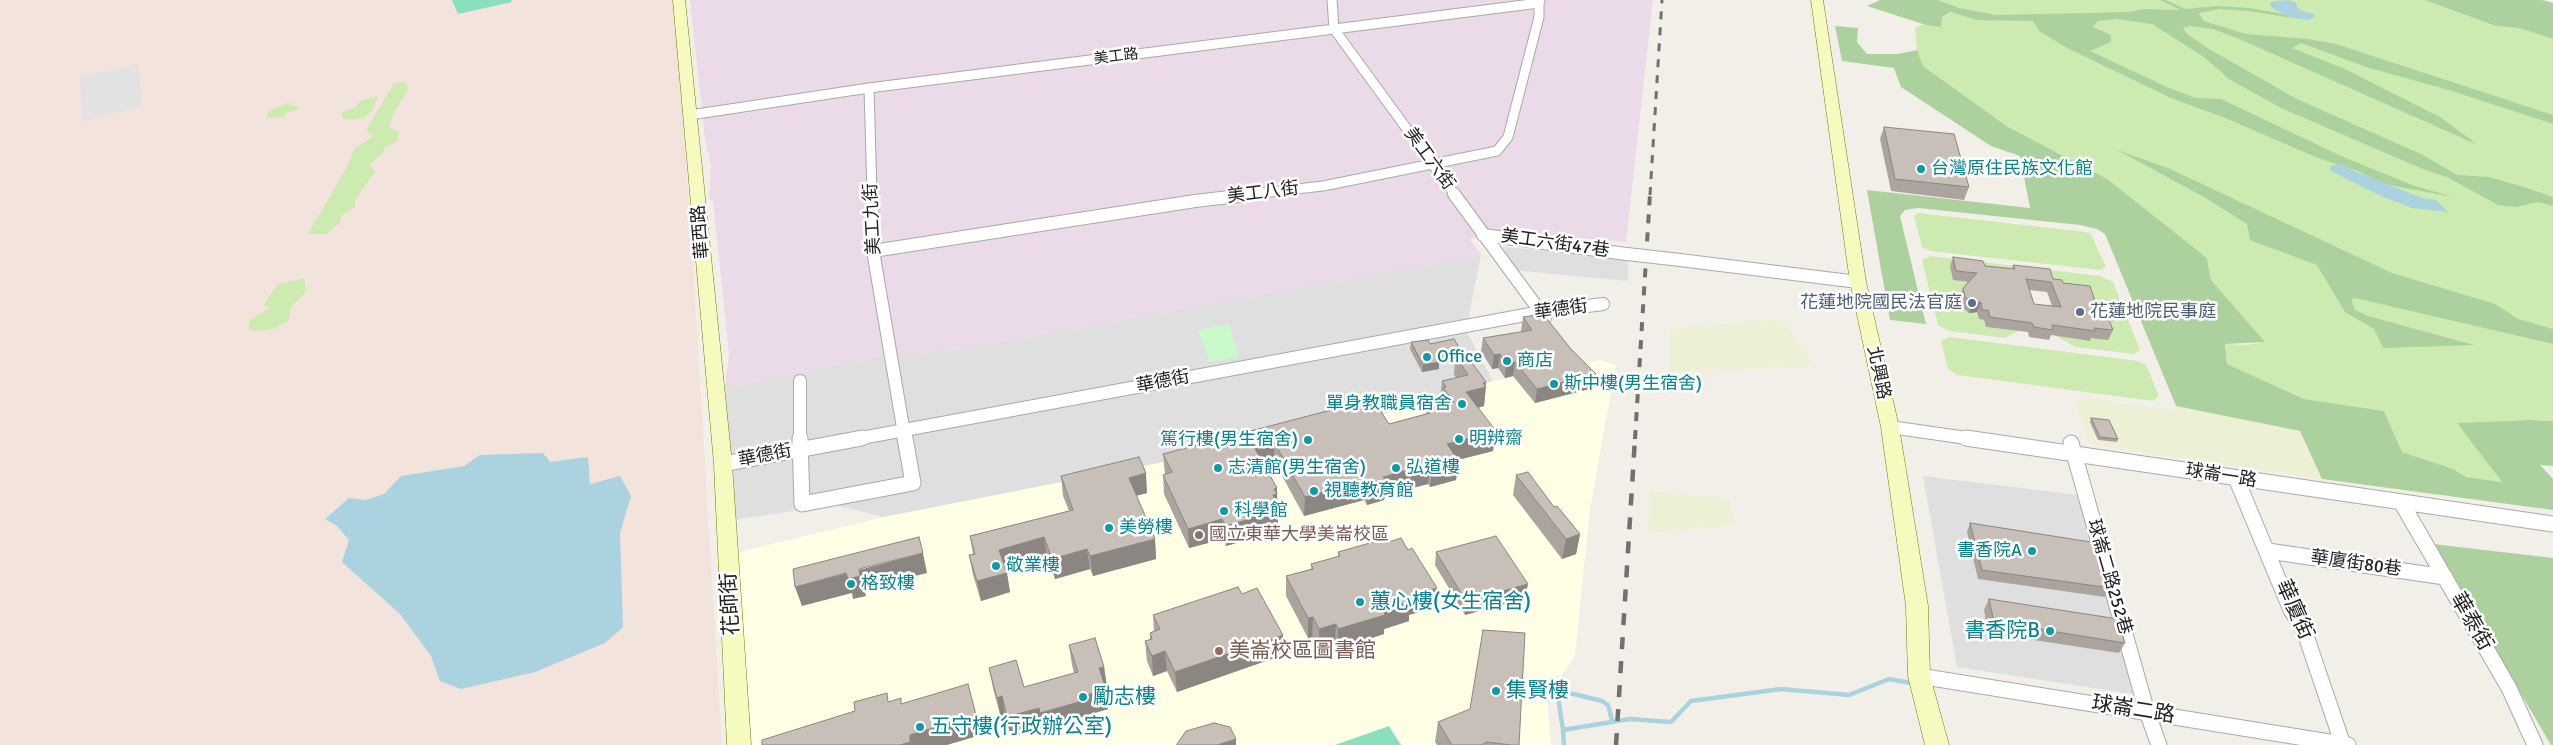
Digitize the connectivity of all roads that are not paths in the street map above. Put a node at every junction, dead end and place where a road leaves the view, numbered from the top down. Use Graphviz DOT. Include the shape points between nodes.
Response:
graph roads {
  1 [pos="679,0"];
  2 [pos="1332,0"];
  3 [pos="1817,0"];
  4 [pos="1540,1"];
  5 [pos="1334,29"];
  6 [pos="869,88"];
  7 [pos="690,115"];
  8 [pos="1431,164"];
  9 [pos="1483,234"];
  10 [pos="873,251"];
  11 [pos="1858,282"];
  12 [pos="1603,304"];
  13 [pos="1541,312"];
  14 [pos="1552,327"];
  15 [pos="800,381"];
  16 [pos="1890,426"];
  17 [pos="905,430"];
  18 [pos="2073,448"];
  19 [pos="800,449"];
  20 [pos="723,464"];
  21 [pos="2236,478"];
  22 [pos="2401,502"];
  23 [pos="2553,524"];
  24 [pos="2268,551"];
  25 [pos="2445,577"];
  26 [pos="1919,676"];
  27 [pos="2147,712"];
  28 [pos="738,745"];
  29 [pos="1937,745"];
  30 [pos="2159,745"];
  31 [pos="2344,745"];
  32 [pos="2534,745"];
  1 -- 7 [label="street, 華西路"];
  2 -- 5 [label="street"];
  3 -- 11 [label="street, 北興路"];
  4 -- 5 [label="street, 美工路"];
  4 -- 8 [label="street, 美工八街" via="1539,18 1508,137 1497,151"];
  5 -- 6 [label="street, 美工路"];
  5 -- 8 [label="street, 美工六街"];
  6 -- 7 [label="street, 美工路"];
  6 -- 10 [label="street, 美工九街"];
  7 -- 20 [label="street, 華西路"];
  8 -- 9 [label="street, 美工六街"];
  8 -- 10 [label="street, 美工八街" via="1323,186 1195,201"];
  9 -- 11 [label="street, 美工六街47巷, bridge"];
  9 -- 13 [label="street, 美工六街"];
  10 -- 17 [label="street, 美工九街"];
  11 -- 16 [label="street, 北興路"];
  12 -- 13 [label="street, 華德街"];
  13 -- 14 [label="street, 美工六街"];
  13 -- 17 [label="street, 華德街"];
  15 -- 19 [label="street"];
  16 -- 18 [label="street, 球崙一路"];
  16 -- 26 [label="street, 北興路" via="1918,606"];
  17 -- 19 [label="street, 華德街"];
  17 -- 19 [label="street, 美工九街" via="913,483 802,504"];
  18 -- 21 [label="street, 球崙一路"];
  18 -- 27 [label="street, 球崙二路252巷"];
  19 -- 20 [label="street, 華德街"];
  20 -- 28 [label="street, 花師街"];
  21 -- 22 [label="street, 球崙一路"];
  21 -- 24 [label="street, 華廈街"];
  22 -- 23 [label="street, 球崙一路"];
  22 -- 25 [label="street, 華泰街"];
  24 -- 25 [label="street, 華廈街80巷"];
  24 -- 31 [label="street, 華廈街" via="2291,610 2304,630"];
  25 -- 32 [label="street, 華泰街" via="2509,688"];
  26 -- 27 [label="street, 球崙二路"];
  26 -- 29 [label="street, 北興路"];
  27 -- 30 [label="street, 球崙二路252巷"];
  27 -- 31 [label="street, 球崙二路"];
}
